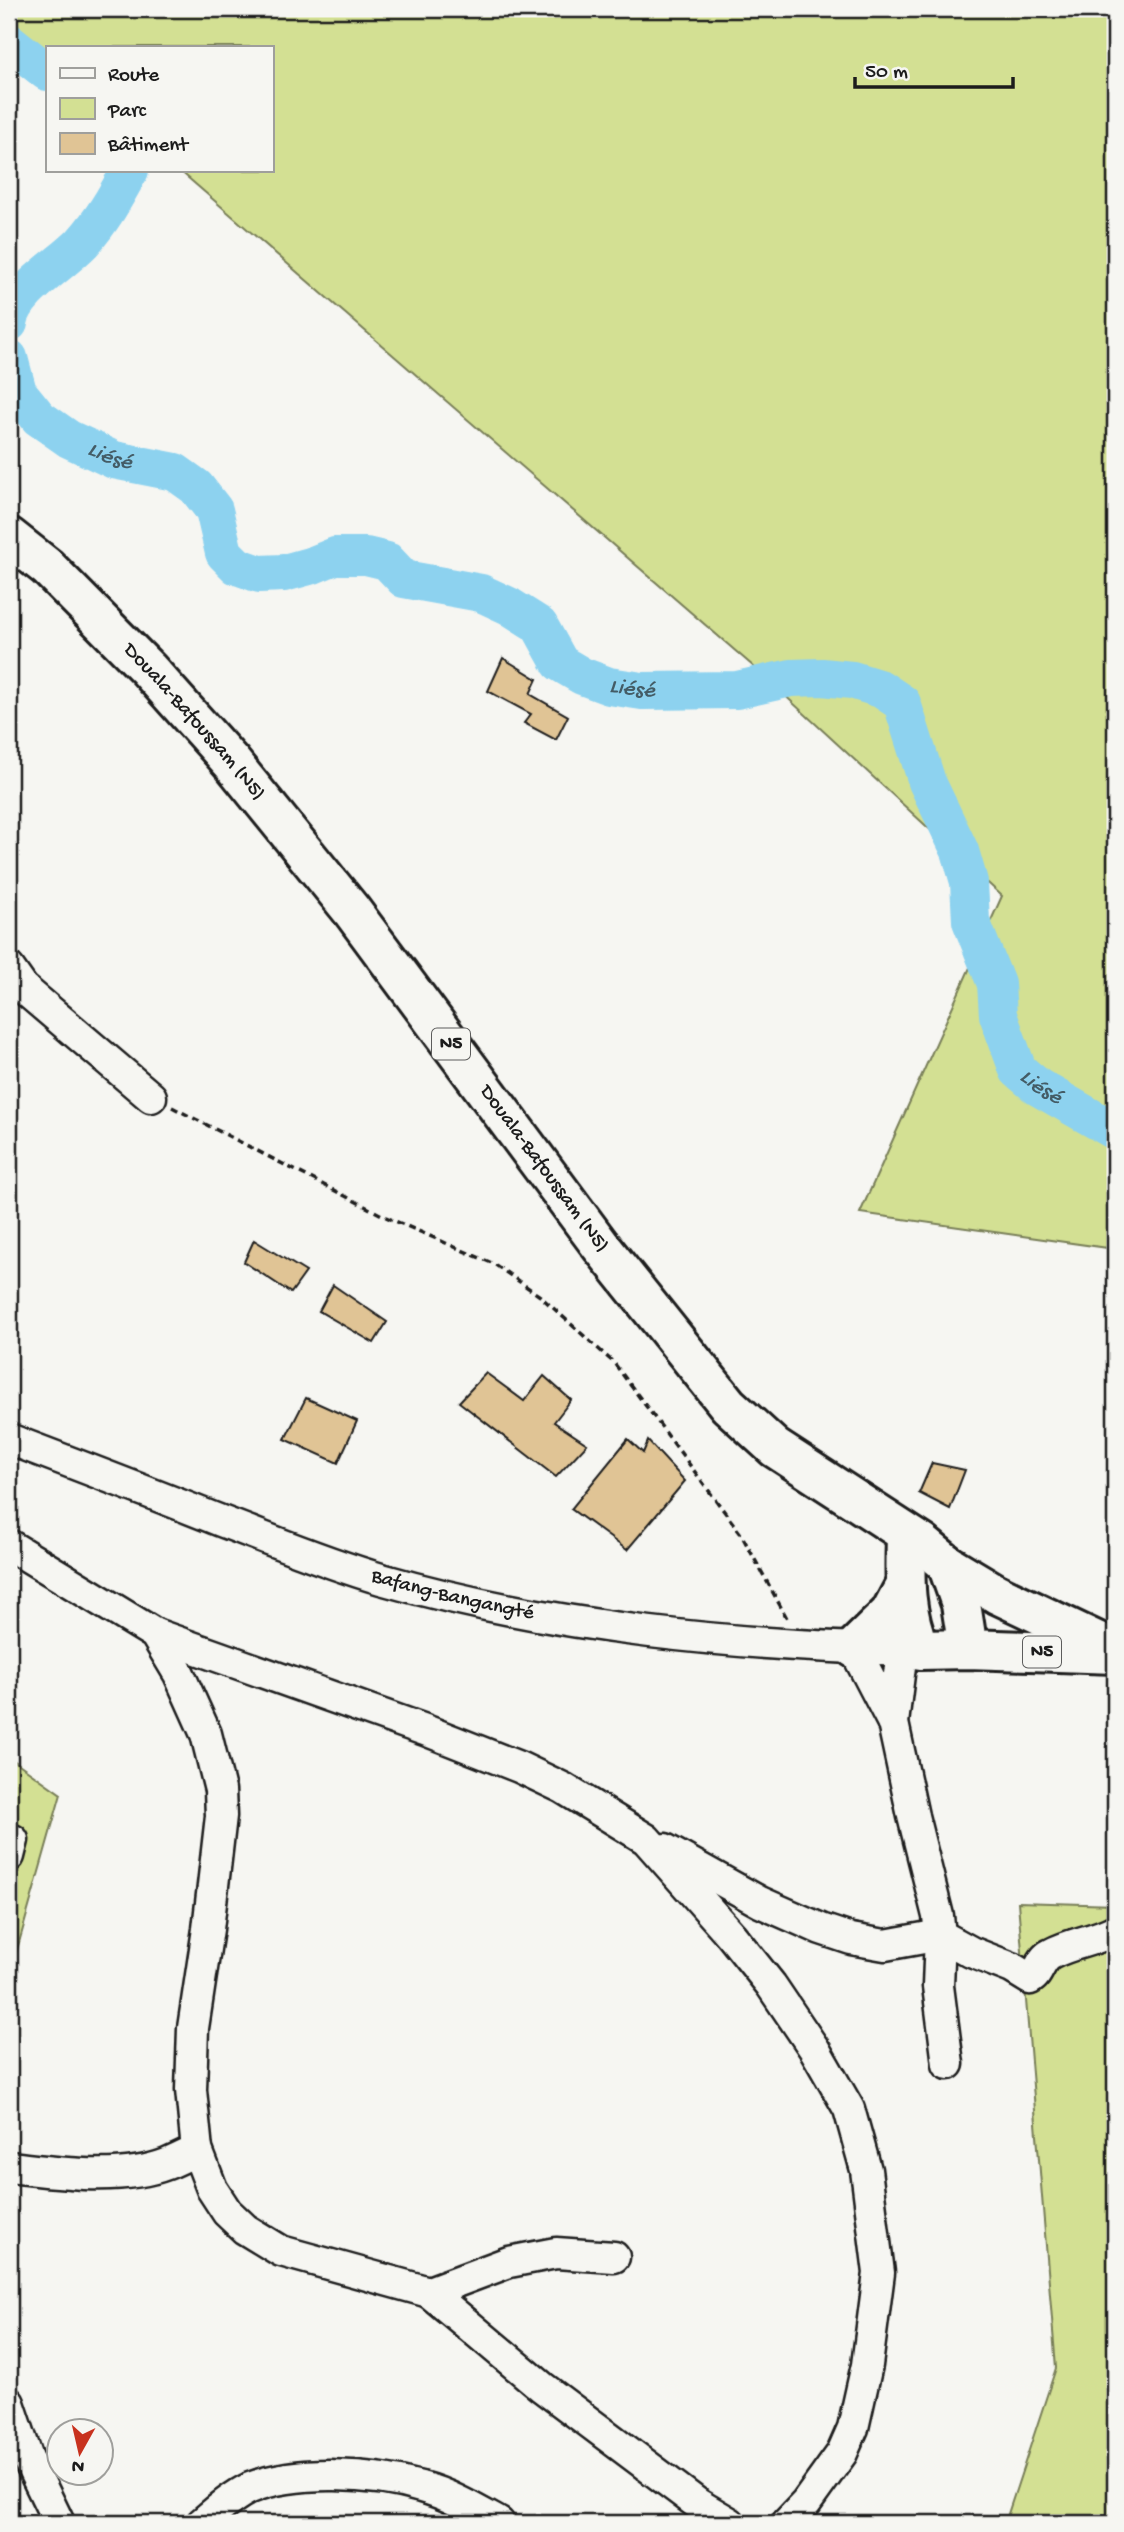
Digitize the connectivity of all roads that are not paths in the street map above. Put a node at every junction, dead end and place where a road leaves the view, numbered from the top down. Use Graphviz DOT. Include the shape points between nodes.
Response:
graph roads {
  1 [pos="9,537"];
  2 [pos="9,968"];
  3 [pos="151,1097"];
  4 [pos="9,1439"];
  5 [pos="906,1534"];
  6 [pos="9,1545"];
  7 [pos="947,1564"];
  8 [pos="904,1587"];
  9 [pos="155,1634"];
  10 [pos="854,1648"];
  11 [pos="911,1650"];
  12 [pos="968,1650"];
  13 [pos="1115,1652"];
  14 [pos="893,1723"];
  15 [pos="646,1839"];
  16 [pos="1115,1930"];
  17 [pos="940,1935"];
  18 [pos="948,2064"];
  19 [pos="197,2150"];
  20 [pos="9,2167"];
  21 [pos="614,2257"];
  22 [pos="429,2292"];
  23 [pos="9,2403"];
  24 [pos="59,2523"];
  25 [pos="202,2523"];
  26 [pos="499,2523"];
  27 [pos="730,2523"];
  28 [pos="787,2523"];
  1 -- 5 [label="highway, Douala-Bafoussam (N5) / N5" via="47,567 232,763 352,911 600,1245 728,1405 775,1448"];
  2 -- 3 [label="street" via="23,988"];
  4 -- 10 [label="street, Bafang-Bangangté" via="318,1559 428,1591 534,1616 615,1627"];
  5 -- 7 [label="highway, Douala-Bafoussam (N5) / N5"];
  5 -- 8 [label="highway"];
  6 -- 9 [label="street"];
  7 -- 12 [label="highway" via="961,1604"];
  7 -- 13 [label="highway, Douala-Bafoussam (N5)"];
  8 -- 10 [label="highway" via="890,1613"];
  8 -- 11 [label="highway"];
  9 -- 15 [label="street" via="519,1767 564,1788"];
  9 -- 19 [label="street" via="206,1734 220,1790 219,1845 190,2059"];
  10 -- 11 [label="street, Bafang-Bangangté"];
  10 -- 14 [label="street"];
  11 -- 12 [label="highway, N5"];
  11 -- 14 [label="street"];
  12 -- 13 [label="highway, N5"];
  14 -- 17 [label="street"];
  15 -- 17 [label="street" via="760,1902 851,1939 886,1945"];
  15 -- 28 [label="street" via="731,1935 815,2050 849,2109 866,2170 879,2273 853,2428 842,2454"];
  16 -- 17 [label="street" via="1054,1952 1032,1979"];
  17 -- 18 [label="street" via="937,1986"];
  19 -- 20 [label="street" via="164,2165 119,2174"];
  19 -- 22 [label="street" via="212,2189 245,2229 281,2251"];
  21 -- 22 [label="street" via="556,2253 521,2260"];
  22 -- 27 [label="street" via="542,2387 678,2490"];
  23 -- 24 [label="street" via="28,2459"];
  25 -- 26 [label="street" via="248,2489 285,2477 312,2475 420,2487 466,2504"];
}
